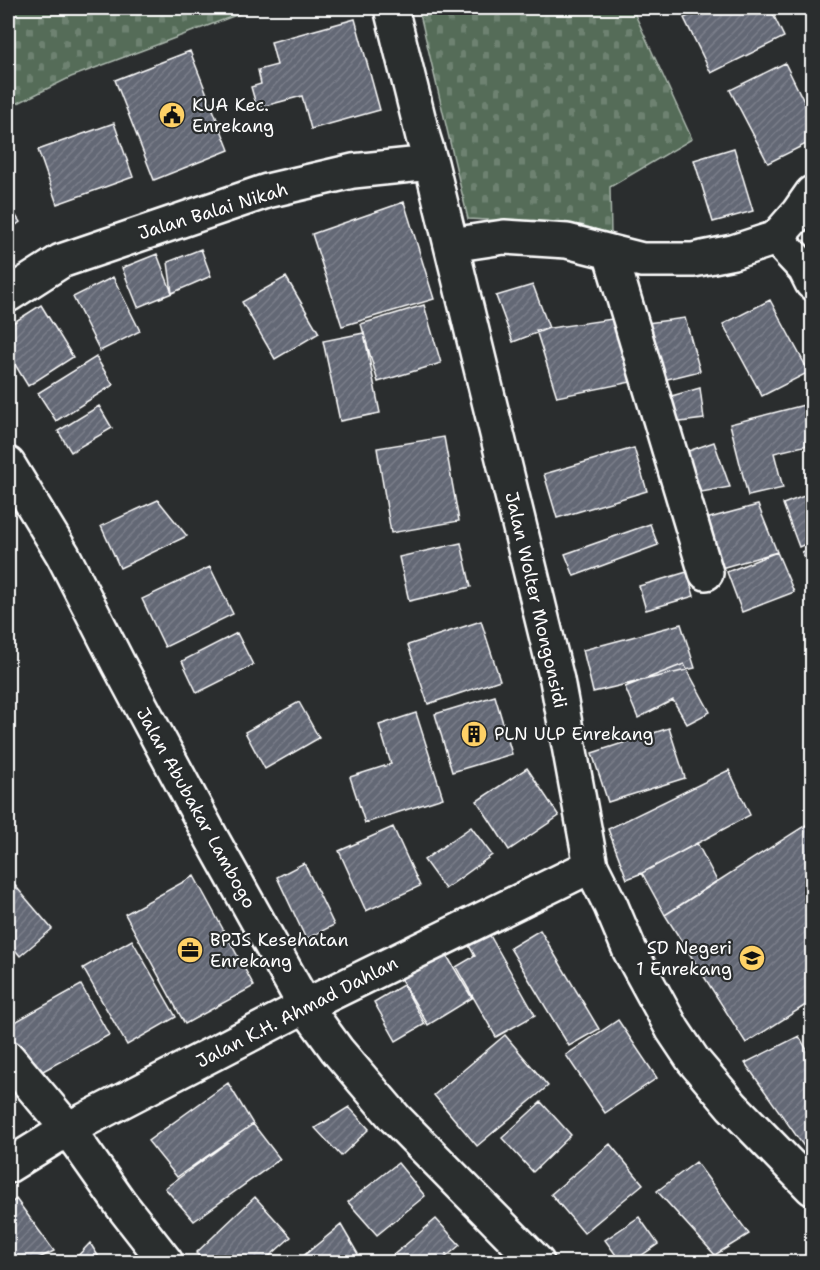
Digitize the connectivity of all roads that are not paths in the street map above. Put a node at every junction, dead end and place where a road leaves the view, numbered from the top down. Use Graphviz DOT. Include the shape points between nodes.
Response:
graph roads {
  1 [pos="391,8"];
  2 [pos="431,163"];
  3 [pos="813,194"];
  4 [pos="776,238"];
  5 [pos="451,245"];
  6 [pos="610,252"];
  7 [pos="813,283"];
  8 [pos="8,295"];
  9 [pos="8,465"];
  10 [pos="706,573"];
  11 [pos="591,866"];
  12 [pos="305,1006"];
  13 [pos="8,1058"];
  14 [pos="68,1129"];
  15 [pos="8,1166"];
  16 [pos="813,1188"];
  17 [pos="166,1263"];
  18 [pos="537,1263"];
  1 -- 2 [label="street, Jalan Wolter Mongonsidi"];
  2 -- 5 [label="street, Jalan Wolter Mongonsidi"];
  2 -- 8 [label="street, Jalan Balai Nikah" via="353,171 267,191 61,261"];
  3 -- 4 [label="street"];
  4 -- 6 [label="street" via="693,261 642,260"];
  4 -- 7 [label="street"];
  5 -- 6 [label="street" via="504,237 567,241"];
  5 -- 11 [label="street, Jalan Wolter Mongonsidi" via="557,680"];
  6 -- 10 [label="street"];
  9 -- 12 [label="street, Jalan Abubakar Lambogo" via="63,555"];
  11 -- 12 [label="street, Jalan K.H. Ahmad Dahlan"];
  11 -- 16 [label="street, Jalan Wolter Mongonsidi" via="630,951 693,1060 732,1106"];
  12 -- 14 [label="street, Jalan K.H. Ahmad Dahlan"];
  12 -- 18 [label="street, Jalan Abubakar Lambogo" via="395,1118"];
  13 -- 14 [label="street"];
  14 -- 15 [label="street, Jalan K.H. Ahmad Dahlan"];
  14 -- 17 [label="street"];
}
